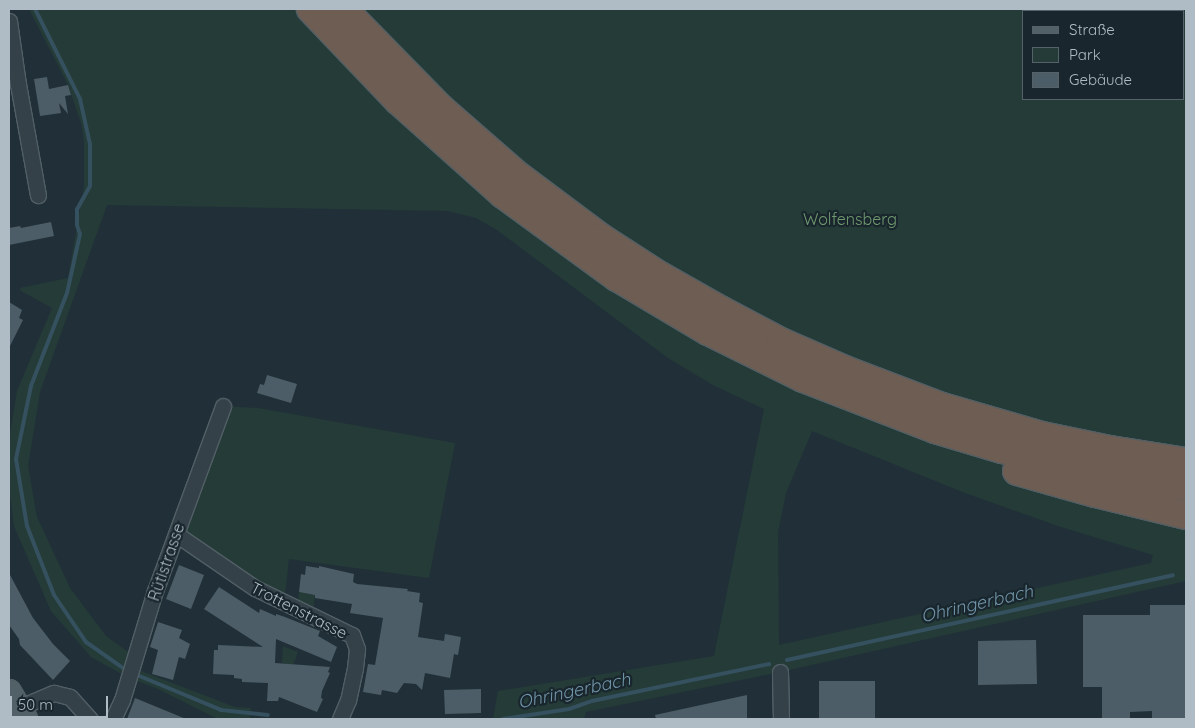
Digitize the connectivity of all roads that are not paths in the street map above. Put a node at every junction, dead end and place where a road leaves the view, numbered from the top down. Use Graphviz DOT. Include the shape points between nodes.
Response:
graph roads {
  1 [pos="311,9"];
  2 [pos="343,9"];
  3 [pos="9,21"];
  4 [pos="38,195"];
  5 [pos="836,392"];
  6 [pos="223,406"];
  7 [pos="1186,462"];
  8 [pos="1186,486"];
  9 [pos="1186,515"];
  10 [pos="176,534"];
  11 [pos="780,672"];
  12 [pos="17,706"];
  13 [pos="90,719"];
  14 [pos="113,719"];
  15 [pos="340,719"];
  16 [pos="780,719"];
  1 -- 5 [label="highway" via="424,125 476,172 559,237 625,282 708,331"];
  2 -- 7 [label="highway" via="440,108 518,176 601,238 720,310 837,367 942,406 1050,437"];
  3 -- 4 [label="street"];
  5 -- 8 [label="highway" via="935,429 1020,454"];
  5 -- 9 [label="highway" via="902,431 952,450 1095,494"];
  6 -- 10 [label="street, Rütistrasse"];
  10 -- 14 [label="street, Rütistrasse"];
  10 -- 15 [label="street, Trottenstrasse" via="255,588 352,635 357,649 355,668"];
  11 -- 16 [label="street"];
  12 -- 13 [label="street" via="54,693 70,697"];
}
